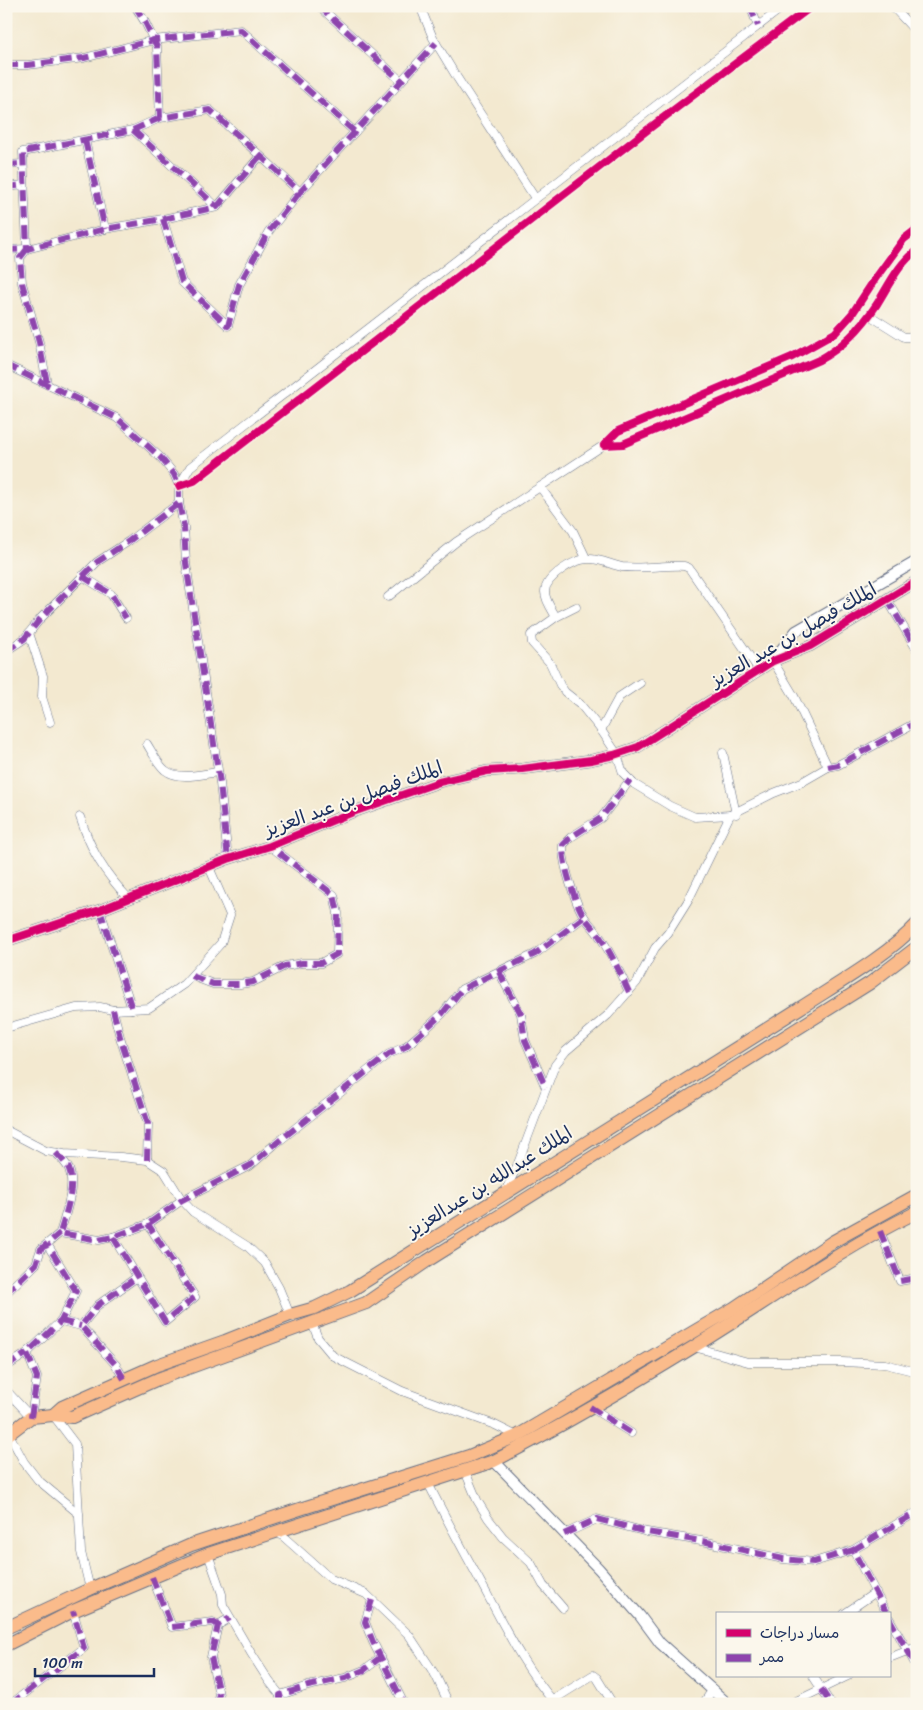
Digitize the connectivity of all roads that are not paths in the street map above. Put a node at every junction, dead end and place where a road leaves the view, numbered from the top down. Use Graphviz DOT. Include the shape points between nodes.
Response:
graph roads {
  1 [pos="135,6"];
  2 [pos="319,6"];
  3 [pos="420,6"];
  4 [pos="750,6"];
  5 [pos="784,6"];
  6 [pos="812,6"];
  7 [pos="892,6"];
  8 [pos="758,26"];
  9 [pos="917,33"];
  10 [pos="154,40"];
  11 [pos="436,42"];
  12 [pos="6,66"];
  13 [pos="401,81"];
  14 [pos="160,118"];
  15 [pos="133,130"];
  16 [pos="355,132"];
  17 [pos="85,140"];
  18 [pos="260,156"];
  19 [pos="23,164"];
  20 [pos="6,165"];
  21 [pos="24,185"];
  22 [pos="6,186"];
  23 [pos="300,192"];
  24 [pos="536,198"];
  25 [pos="217,207"];
  26 [pos="163,219"];
  27 [pos="105,229"];
  28 [pos="917,229"];
  29 [pos="6,250"];
  30 [pos="28,250"];
  31 [pos="917,250"];
  32 [pos="869,315"];
  33 [pos="917,334"];
  34 [pos="6,365"];
  35 [pos="47,383"];
  36 [pos="604,445"];
  37 [pos="179,486"];
  38 [pos="540,487"];
  39 [pos="179,503"];
  40 [pos="586,558"];
  41 [pos="917,561"];
  42 [pos="82,576"];
  43 [pos="917,581"];
  44 [pos="388,597"];
  45 [pos="887,599"];
  46 [pos="576,607"];
  47 [pos="556,617"];
  48 [pos="126,618"];
  49 [pos="29,633"];
  50 [pos="917,650"];
  51 [pos="6,651"];
  52 [pos="772,662"];
  53 [pos="759,670"];
  54 [pos="640,683"];
  55 [pos="50,722"];
  56 [pos="917,722"];
  57 [pos="601,730"];
  58 [pos="147,744"];
  59 [pos="722,753"];
  60 [pos="617,754"];
  61 [pos="828,767"];
  62 [pos="218,772"];
  63 [pos="630,780"];
  64 [pos="733,814"];
  65 [pos="80,817"];
  66 [pos="270,846"];
  67 [pos="228,859"];
  68 [pos="210,867"];
  69 [pos="129,898"];
  70 [pos="100,910"];
  71 [pos="584,917"];
  72 [pos="917,924"];
  73 [pos="6,941"];
  74 [pos="917,947"];
  75 [pos="499,972"];
  76 [pos="192,976"];
  77 [pos="629,992"];
  78 [pos="132,1009"];
  79 [pos="113,1010"];
  80 [pos="6,1028"];
  81 [pos="546,1088"];
  82 [pos="6,1130"];
  83 [pos="56,1152"];
  84 [pos="147,1160"];
  85 [pos="505,1194"];
  86 [pos="917,1195"];
  87 [pos="182,1200"];
  88 [pos="917,1212"];
  89 [pos="148,1224"];
  90 [pos="880,1231"];
  91 [pos="60,1233"];
  92 [pos="112,1237"];
  93 [pos="47,1244"];
  94 [pos="137,1277"];
  95 [pos="917,1278"];
  96 [pos="6,1293"];
  97 [pos="290,1315"];
  98 [pos="61,1321"];
  99 [pos="312,1323"];
  100 [pos="80,1326"];
  101 [pos="694,1347"];
  102 [pos="27,1353"];
  103 [pos="6,1366"];
  104 [pos="916,1373"];
  105 [pos="124,1379"];
  106 [pos="6,1390"];
  107 [pos="590,1408"];
  108 [pos="53,1415"];
  109 [pos="31,1417"];
  110 [pos="631,1433"];
  111 [pos="8,1435"];
  112 [pos="520,1441"];
  113 [pos="494,1461"];
  114 [pos="465,1471"];
  115 [pos="428,1483"];
  116 [pos="917,1512"];
  117 [pos="79,1514"];
  118 [pos="277,1531"];
  119 [pos="564,1534"];
  120 [pos="853,1550"];
  121 [pos="208,1554"];
  122 [pos="152,1577"];
  123 [pos="876,1592"];
  124 [pos="93,1595"];
  125 [pos="372,1600"];
  126 [pos="563,1608"];
  127 [pos="73,1611"];
  128 [pos="847,1612"];
  129 [pos="886,1612"];
  130 [pos="230,1618"];
  131 [pos="890,1620"];
  132 [pos="218,1625"];
  133 [pos="6,1628"];
  134 [pos="6,1645"];
  135 [pos="917,1647"];
  136 [pos="908,1650"];
  137 [pos="381,1657"];
  138 [pos="890,1658"];
  139 [pos="917,1667"];
  140 [pos="814,1678"];
  141 [pos="844,1678"];
  142 [pos="713,1689"];
  143 [pos="821,1689"];
  144 [pos="280,1695"];
  145 [pos="554,1702"];
  146 [pos="11,1704"];
  147 [pos="217,1704"];
  148 [pos="280,1704"];
  149 [pos="404,1704"];
  150 [pos="449,1704"];
  151 [pos="613,1704"];
  152 [pos="703,1704"];
  153 [pos="728,1704"];
  154 [pos="790,1704"];
  155 [pos="831,1704"];
  1 -- 10 [label="street"];
  2 -- 13 [label="street"];
  3 -- 11 [label="street"];
  4 -- 8 [label="street"];
  5 -- 8 [label="street"];
  6 -- 37 [label="street" via="202,475"];
  7 -- 9 [label="street"];
  8 -- 24 [label="street"];
  10 -- 12 [label="street" via="84,58"];
  10 -- 14 [label="street"];
  10 -- 16 [label="street" via="241,30"];
  11 -- 13 [label="street"];
  11 -- 24 [label="street"];
  13 -- 16 [label="street"];
  14 -- 15 [label="street"];
  14 -- 18 [label="street" via="210,110"];
  15 -- 17 [label="street"];
  15 -- 25 [label="street"];
  16 -- 23 [label="street"];
  17 -- 19 [label="street" via="23,152"];
  17 -- 27 [label="street"];
  18 -- 23 [label="street"];
  18 -- 25 [label="street"];
  19 -- 20 [label="street"];
  19 -- 21 [label="street"];
  21 -- 22 [label="street"];
  21 -- 30 [label="street"];
  23 -- 26 [label="street" via="269,231 239,285 228,326 182,282"];
  24 -- 37 [label="street" via="190,468"];
  25 -- 26 [label="street"];
  26 -- 27 [label="street"];
  27 -- 30 [label="street"];
  28 -- 36 [label="street" via="904,239 835,333 792,357 618,431"];
  29 -- 30 [label="street"];
  30 -- 35 [label="street" via="20,258 22,284"];
  31 -- 32 [label="street" via="895,273"];
  32 -- 33 [label="street" via="904,337"];
  32 -- 36 [label="street" via="835,351 819,360 623,444"];
  34 -- 35 [label="street"];
  35 -- 37 [label="street" via="117,418 162,458"];
  36 -- 38 [label="street"];
  37 -- 39 [label="street"];
  38 -- 40 [label="street" via="572,531"];
  38 -- 44 [label="street" via="456,542"];
  39 -- 42 [label="street"];
  39 -- 62 [label="street"];
  40 -- 47 [label="street" via="565,567 546,586 546,599"];
  40 -- 53 [label="street" via="621,567 690,568"];
  41 -- 52 [label="street, الملك فيصل بن عبد العزيز" via="796,631"];
  42 -- 48 [label="street" via="111,594"];
  42 -- 49 [label="street"];
  43 -- 45 [label="street, الملك فيصل بن عبد العزيز"];
  45 -- 50 [label="street"];
  45 -- 52 [label="street, الملك فيصل بن عبد العزيز" via="810,646"];
  46 -- 47 [label="street"];
  47 -- 57 [label="street" via="530,639 550,663 565,692 580,704"];
  49 -- 51 [label="street"];
  49 -- 55 [label="street" via="43,676 42,697"];
  52 -- 53 [label="street, الملك فيصل بن عبد العزيز"];
  52 -- 61 [label="street" via="794,696"];
  53 -- 60 [label="street, الملك فيصل بن عبد العزيز" via="638,747"];
  54 -- 57 [label="street" via="619,697"];
  56 -- 61 [label="street" via="838,765"];
  57 -- 60 [label="street"];
  58 -- 62 [label="street" via="164,770 172,774"];
  59 -- 64 [label="street"];
  60 -- 63 [label="street" via="623,773"];
  60 -- 66 [label="street, الملك فيصل بن عبد العزيز" via="582,762 487,771 439,782"];
  61 -- 64 [label="street"];
  62 -- 67 [label="street"];
  63 -- 64 [label="street" via="670,806 695,817"];
  63 -- 71 [label="street" via="601,818 563,845 565,866"];
  64 -- 77 [label="street" via="688,901"];
  65 -- 69 [label="street" via="105,871"];
  66 -- 67 [label="street, الملك فيصل بن عبد العزيز"];
  66 -- 76 [label="street" via="334,895 338,913 337,954 321,962 285,966 253,982 240,984 213,984"];
  67 -- 68 [label="street, الملك فيصل بن عبد العزيز"];
  68 -- 69 [label="street, الملك فيصل بن عبد العزيز"];
  68 -- 76 [label="street" via="230,916 222,943"];
  69 -- 70 [label="street, الملك فيصل بن عبد العزيز"];
  70 -- 73 [label="street, الملك فيصل بن عبد العزيز"];
  70 -- 78 [label="street"];
  71 -- 75 [label="street" via="535,954"];
  71 -- 77 [label="street" via="600,936"];
  72 -- 85 [label="main road, الملك عبدالله بن عبدالعزيز" via="852,974"];
  74 -- 99 [label="main road, الملك عبدالله بن عبدالعزيز" via="870,982 427,1261 366,1303"];
  75 -- 81 [label="street" via="521,1014 525,1040"];
  75 -- 87 [label="street" via="462,989 442,1014 405,1047 389,1054 274,1144 252,1166"];
  76 -- 78 [label="street" via="149,1008"];
  77 -- 81 [label="street" via="566,1051 555,1065"];
  78 -- 79 [label="street"];
  79 -- 80 [label="street" via="100,1006 76,1008"];
  79 -- 84 [label="street" via="148,1124"];
  81 -- 85 [label="street"];
  82 -- 83 [label="street" via="46,1151"];
  83 -- 84 [label="street"];
  83 -- 91 [label="street" via="69,1169 71,1185"];
  84 -- 87 [label="street" via="164,1171"];
  85 -- 97 [label="main road, الملك عبدالله بن عبدالعزيز" via="350,1291 315,1308"];
  86 -- 112 [label="main road" via="832,1242 734,1308"];
  87 -- 89 [label="street"];
  87 -- 97 [label="street" via="193,1212 247,1246 265,1263"];
  88 -- 90 [label="main road"];
  89 -- 92 [label="street"];
  89 -- 94 [label="street" via="195,1297 165,1322"];
  90 -- 95 [label="street" via="900,1281"];
  90 -- 101 [label="main road"];
  91 -- 92 [label="street" via="99,1240"];
  91 -- 93 [label="street"];
  92 -- 94 [label="street"];
  93 -- 96 [label="street" via="41,1248 36,1264"];
  93 -- 98 [label="street" via="76,1291"];
  94 -- 100 [label="street" via="98,1305"];
  97 -- 105 [label="main road, الملك عبدالله بن عبدالعزيز"];
  98 -- 100 [label="street"];
  98 -- 102 [label="street"];
  99 -- 108 [label="main road, الملك عبدالله بن عبدالعزيز" via="158,1379 72,1417"];
  99 -- 112 [label="street" via="318,1338 333,1356 402,1391 496,1425"];
  100 -- 105 [label="street" via="116,1365"];
  101 -- 104 [label="street" via="748,1362 885,1364"];
  101 -- 107 [label="main road"];
  102 -- 103 [label="street"];
  102 -- 109 [label="street" via="37,1377"];
  105 -- 108 [label="main road, الملك عبدالله بن عبدالعزيز" via="62,1407"];
  106 -- 109 [label="street"];
  107 -- 110 [label="street"];
  107 -- 112 [label="main road"];
  108 -- 109 [label="main road, الملك عبدالله بن عبدالعزيز"];
  108 -- 117 [label="street" via="75,1444"];
  109 -- 111 [label="main road"];
  111 -- 117 [label="street" via="38,1480"];
  112 -- 113 [label="main road"];
  112 -- 124 [label="main road" via="191,1545"];
  113 -- 114 [label="main road"];
  113 -- 119 [label="street"];
  114 -- 115 [label="main road"];
  114 -- 126 [label="street" via="488,1518 531,1563 543,1585"];
  115 -- 118 [label="main road"];
  115 -- 145 [label="street" via="501,1620 534,1676"];
  116 -- 120 [label="street"];
  117 -- 124 [label="street" via="81,1552"];
  118 -- 121 [label="main road"];
  118 -- 125 [label="street" via="331,1579 366,1594"];
  119 -- 120 [label="street" via="597,1518 647,1532 783,1559 814,1562"];
  119 -- 142 [label="street" via="605,1576 660,1642"];
  120 -- 123 [label="street"];
  121 -- 122 [label="main road"];
  121 -- 130 [label="street"];
  122 -- 124 [label="main road"];
  122 -- 132 [label="street" via="172,1627 212,1622"];
  123 -- 128 [label="street"];
  123 -- 129 [label="street"];
  124 -- 127 [label="main road"];
  124 -- 133 [label="main road"];
  125 -- 137 [label="street" via="365,1622"];
  125 -- 150 [label="street" via="409,1635 436,1676"];
  127 -- 134 [label="main road"];
  127 -- 146 [label="street" via="84,1648"];
  130 -- 132 [label="street"];
  130 -- 144 [label="street"];
  131 -- 136 [label="street"];
  132 -- 147 [label="street" via="211,1657 219,1695"];
  135 -- 136 [label="street"];
  136 -- 138 [label="street"];
  136 -- 139 [label="street"];
  137 -- 144 [label="street" via="364,1670 345,1678"];
  137 -- 149 [label="street"];
  140 -- 143 [label="street"];
  141 -- 143 [label="street"];
  142 -- 152 [label="street"];
  142 -- 153 [label="street"];
  143 -- 154 [label="street"];
  143 -- 155 [label="street"];
  144 -- 148 [label="street"];
  145 -- 151 [label="street" via="594,1675"];
}
